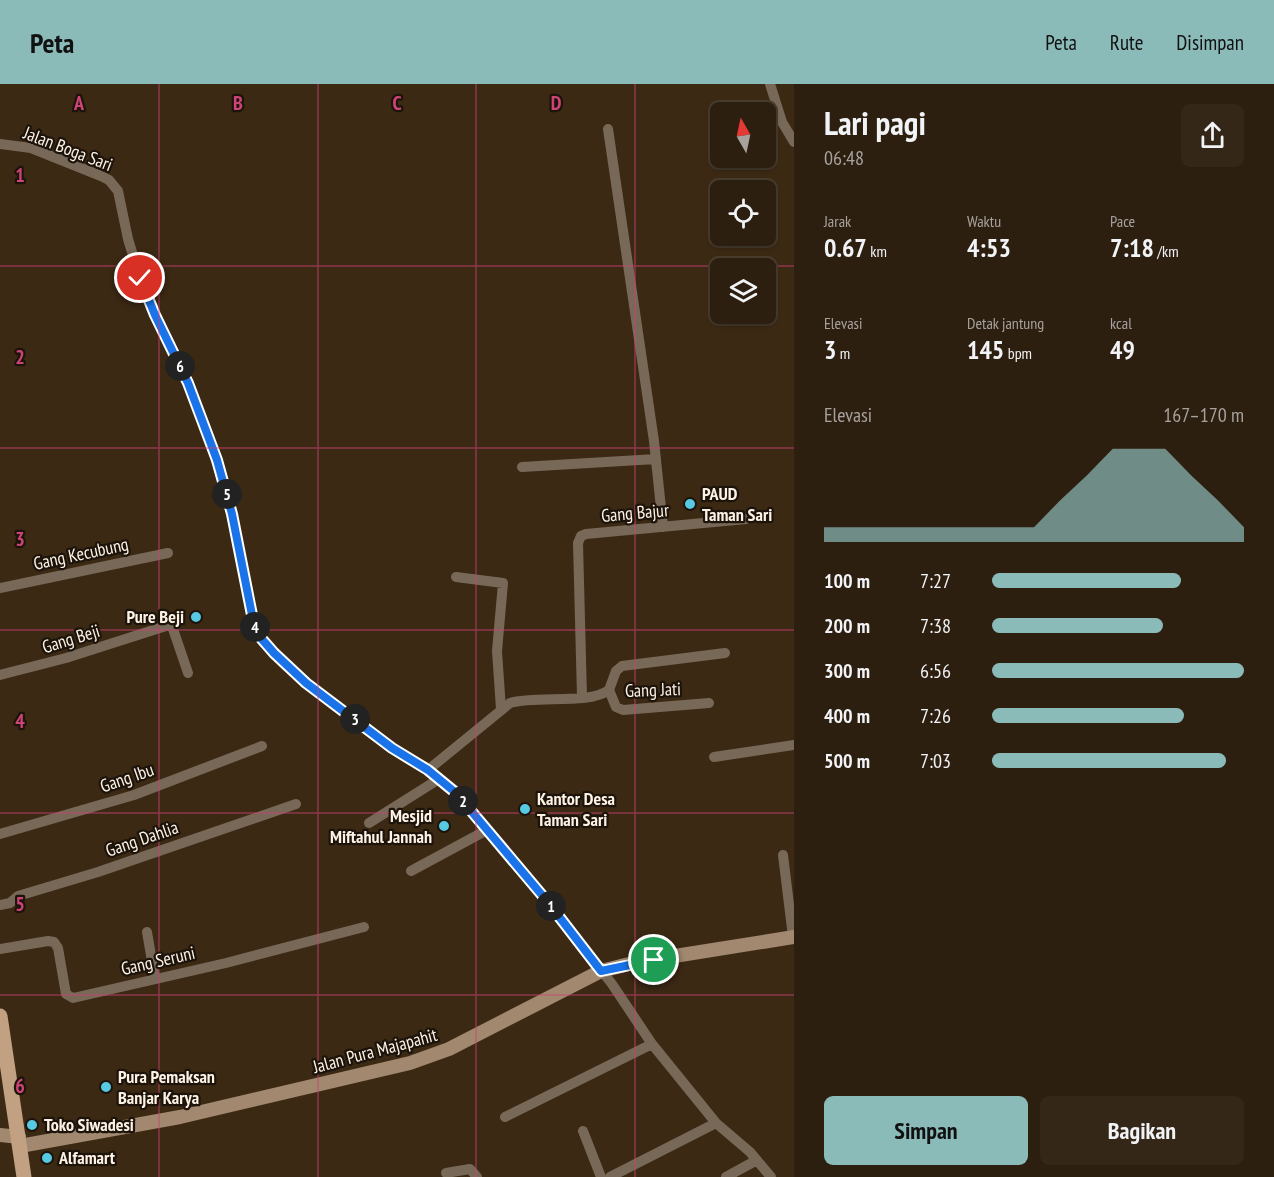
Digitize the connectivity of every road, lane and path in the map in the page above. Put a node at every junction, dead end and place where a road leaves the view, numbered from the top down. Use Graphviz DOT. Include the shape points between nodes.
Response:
graph roads {
  1 [pos="770,84"];
  2 [pos="608,129"];
  3 [pos="794,142"];
  4 [pos="0,144"];
  5 [pos="656,459"];
  6 [pos="522,467"];
  7 [pos="746,519"];
  8 [pos="663,527"];
  9 [pos="168,553"];
  10 [pos="456,577"];
  11 [pos="0,588"];
  12 [pos="725,653"];
  13 [pos="188,673"];
  14 [pos="0,675"];
  15 [pos="609,690"];
  16 [pos="582,697"];
  17 [pos="709,703"];
  18 [pos="501,709"];
  19 [pos="794,745"];
  20 [pos="262,746"];
  21 [pos="714,757"];
  22 [pos="428,770"];
  23 [pos="439,779"];
  24 [pos="296,804"];
  25 [pos="369,824"];
  26 [pos="488,830"];
  27 [pos="0,834"];
  28 [pos="783,855"];
  29 [pos="411,871"];
  30 [pos="0,904"];
  31 [pos="364,927"];
  32 [pos="147,932"];
  33 [pos="794,937"];
  34 [pos="0,949"];
  35 [pos="601,971"];
  36 [pos="155,979"];
  37 [pos="0,1016"];
  38 [pos="652,1044"];
  39 [pos="505,1117"];
  40 [pos="716,1122"];
  41 [pos="583,1131"];
  42 [pos="0,1135"];
  43 [pos="20,1141"];
  44 [pos="757,1160"];
  45 [pos="446,1173"];
  46 [pos="24,1177"];
  47 [pos="477,1177"];
  48 [pos="601,1177"];
  49 [pos="610,1177"];
  50 [pos="726,1177"];
  51 [pos="771,1177"];
  1 -- 3 [label="street" via="782,122"];
  2 -- 5 [label="street"];
  4 -- 22 [label="street, Jalan Boga Sari" via="31,148 101,176 115,187 140,278 188,383 217,460 257,631 306,683"];
  5 -- 6 [label="street"];
  5 -- 8 [label="street"];
  7 -- 8 [label="street, Gang Bajur"];
  8 -- 16 [label="street, Gang Bajur" via="586,534 579,539"];
  9 -- 11 [label="street, Gang Kecubung"];
  10 -- 18 [label="street" via="503,583 498,651"];
  12 -- 15 [label="street" via="622,666"];
  13 -- 14 [label="street, Gang Beji" via="173,629 166,626"];
  15 -- 16 [label="street"];
  15 -- 17 [label="street, Gang Jati" via="621,710"];
  16 -- 18 [label="street" via="523,700"];
  18 -- 22 [label="street"];
  19 -- 21 [label="street"];
  20 -- 27 [label="street, Gang Ibu" via="134,795"];
  22 -- 23 [label="street, Jalan Boga Sari"];
  23 -- 25 [label="street"];
  23 -- 26 [label="street, Jalan Boga Sari"];
  24 -- 30 [label="street, Gang Dahlia"];
  26 -- 29 [label="street"];
  26 -- 35 [label="street, Jalan Boga Sari"];
  28 -- 33 [label="street"];
  31 -- 36 [label="street, Gang Seruni"];
  32 -- 36 [label="street"];
  33 -- 35 [label="street, Jalan Pura Majapahit"];
  34 -- 36 [label="street, Gang Seruni" via="54,942 66,994 72,998"];
  35 -- 38 [label="street, Jalan Boga Sari"];
  35 -- 43 [label="street, Jalan Pura Majapahit" via="424,1059 180,1117"];
  37 -- 43 [label="main road"];
  38 -- 39 [label="street"];
  38 -- 40 [label="street, Jalan Boga Sari"];
  40 -- 44 [label="street, Jalan Boga Sari"];
  40 -- 49 [label="street"];
  41 -- 48 [label="street"];
  42 -- 43 [label="street, Jalan Pura Majapahit"];
  43 -- 46 [label="main road"];
  44 -- 50 [label="street"];
  44 -- 51 [label="street, Jalan Boga Sari"];
  45 -- 47 [label="street" via="470,1169"];
}
